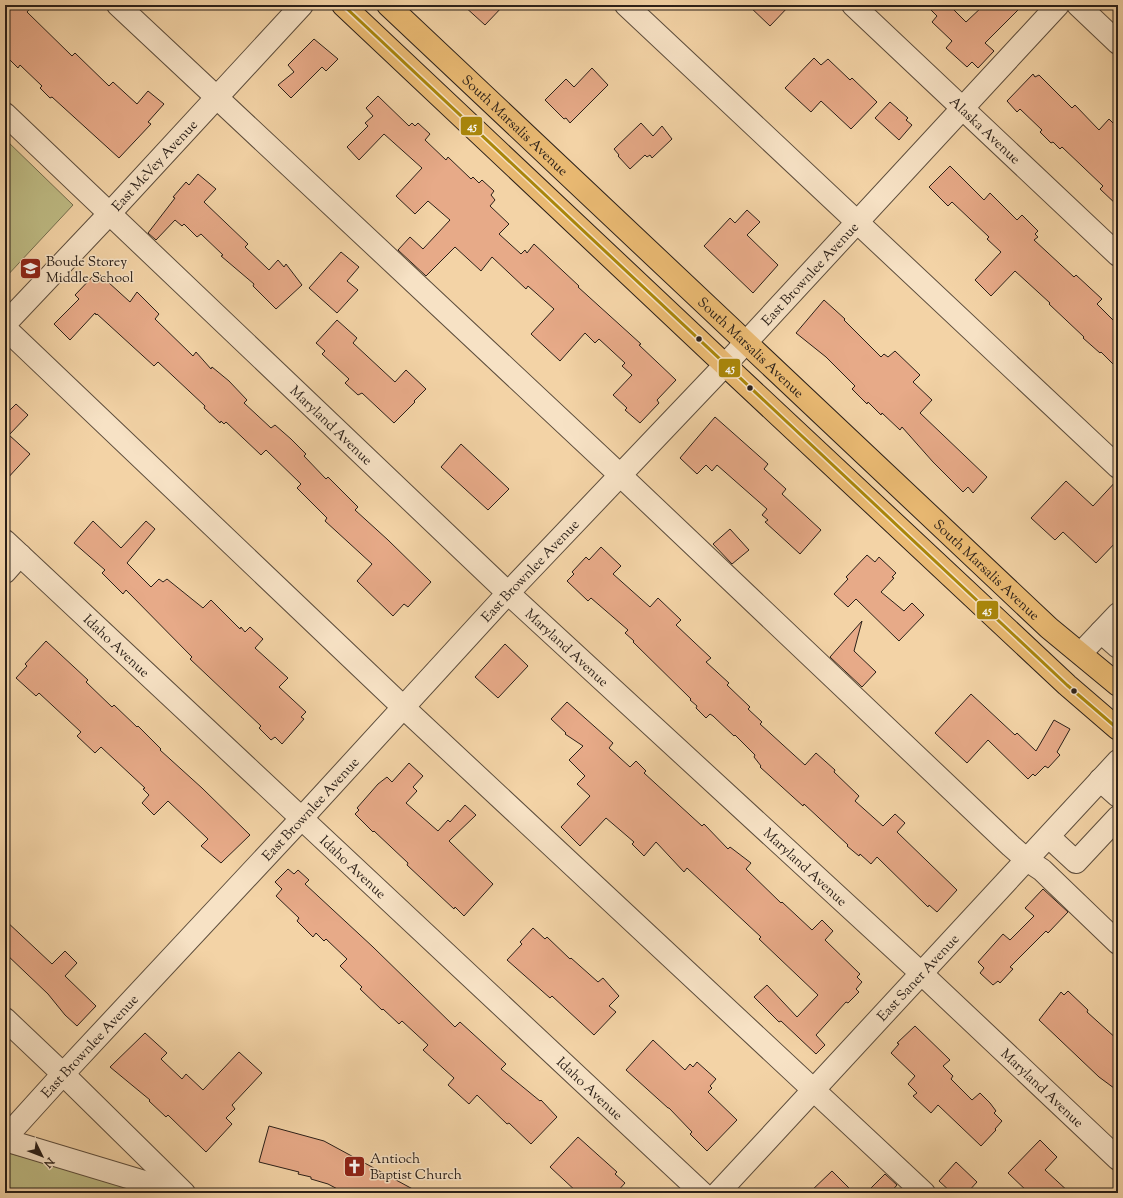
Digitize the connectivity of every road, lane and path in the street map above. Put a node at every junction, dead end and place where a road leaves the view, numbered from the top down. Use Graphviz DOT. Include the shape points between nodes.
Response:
graph roads {
  1 [pos="118,5"];
  2 [pos="302,5"];
  3 [pos="343,5"];
  4 [pos="388,5"];
  5 [pos="626,5"];
  6 [pos="853,5"];
  7 [pos="1058,5"];
  8 [pos="1078,5"];
  9 [pos="1118,43"];
  10 [pos="216,98"];
  11 [pos="962,109"];
  12 [pos="5,114"];
  13 [pos="110,213"];
  14 [pos="857,222"];
  15 [pos="1118,255"];
  16 [pos="5,324"];
  17 [pos="5,328"];
  18 [pos="746,342"];
  19 [pos="725,365"];
  20 [pos="1118,467"];
  21 [pos="620,475"];
  22 [pos="13,548"];
  23 [pos="5,572"];
  24 [pos="508,593"];
  25 [pos="1118,614"];
  26 [pos="1101,632"];
  27 [pos="1118,647"];
  28 [pos="1081,653"];
  29 [pos="1118,685"];
  30 [pos="403,707"];
  31 [pos="1118,729"];
  32 [pos="1118,761"];
  33 [pos="1100,780"];
  34 [pos="1118,796"];
  35 [pos="1118,817"];
  36 [pos="301,818"];
  37 [pos="1048,837"];
  38 [pos="1027,860"];
  39 [pos="1118,943"];
  40 [pos="922,974"];
  41 [pos="5,1019"];
  42 [pos="63,1074"];
  43 [pos="814,1089"];
  44 [pos="5,1139"];
  45 [pos="1118,1158"];
  46 [pos="183,1193"];
  47 [pos="702,1193"];
  48 [pos="718,1193"];
  49 [pos="924,1193"];
  1 -- 10 [label="street"];
  2 -- 10 [label="street, East McVey Avenue"];
  3 -- 19 [label="main road"];
  4 -- 18 [label="main road, South Marsalis Avenue"];
  5 -- 14 [label="street"];
  6 -- 11 [label="street, Alaska Avenue"];
  7 -- 11 [label="street, East Brownlee Avenue"];
  8 -- 9 [label="street"];
  10 -- 13 [label="street, East McVey Avenue"];
  10 -- 21 [label="street"];
  11 -- 14 [label="street, East Brownlee Avenue"];
  11 -- 15 [label="street, Alaska Avenue"];
  12 -- 13 [label="street, Maryland Avenue"];
  13 -- 16 [label="street, East McVey Avenue"];
  13 -- 24 [label="street, Maryland Avenue"];
  14 -- 18 [label="street, East Brownlee Avenue"];
  14 -- 20 [label="street"];
  17 -- 30 [label="street"];
  18 -- 19 [label="street, East Brownlee Avenue"];
  18 -- 28 [label="main road, South Marsalis Avenue" via="1049,628"];
  19 -- 21 [label="street, East Brownlee Avenue"];
  19 -- 31 [label="main road" via="1066,685"];
  21 -- 24 [label="street, East Brownlee Avenue"];
  21 -- 38 [label="street"];
  22 -- 23 [label="street"];
  22 -- 36 [label="street, Idaho Avenue"];
  24 -- 30 [label="street, East Brownlee Avenue"];
  24 -- 40 [label="street, Maryland Avenue"];
  25 -- 26 [label="street"];
  26 -- 27 [label="street"];
  26 -- 28 [label="street"];
  28 -- 29 [label="main road, South Marsalis Avenue"];
  30 -- 36 [label="street, East Brownlee Avenue"];
  30 -- 43 [label="street"];
  32 -- 33 [label="street, East Saner Avenue"];
  33 -- 34 [label="street"];
  33 -- 37 [label="street, East Saner Avenue"];
  35 -- 37 [label="street" via="1076,862"];
  36 -- 42 [label="street, East Brownlee Avenue"];
  36 -- 47 [label="street, Idaho Avenue"];
  37 -- 38 [label="street, East Saner Avenue"];
  38 -- 39 [label="street" via="1042,870"];
  38 -- 40 [label="street, East Saner Avenue"];
  40 -- 43 [label="street, East Saner Avenue"];
  40 -- 45 [label="street, Maryland Avenue"];
  41 -- 42 [label="street"];
  42 -- 44 [label="street, East Brownlee Avenue"];
  42 -- 46 [label="street"];
  43 -- 48 [label="street, East Saner Avenue"];
  43 -- 49 [label="street"];
  44 -- 46 [label="street"];
}
